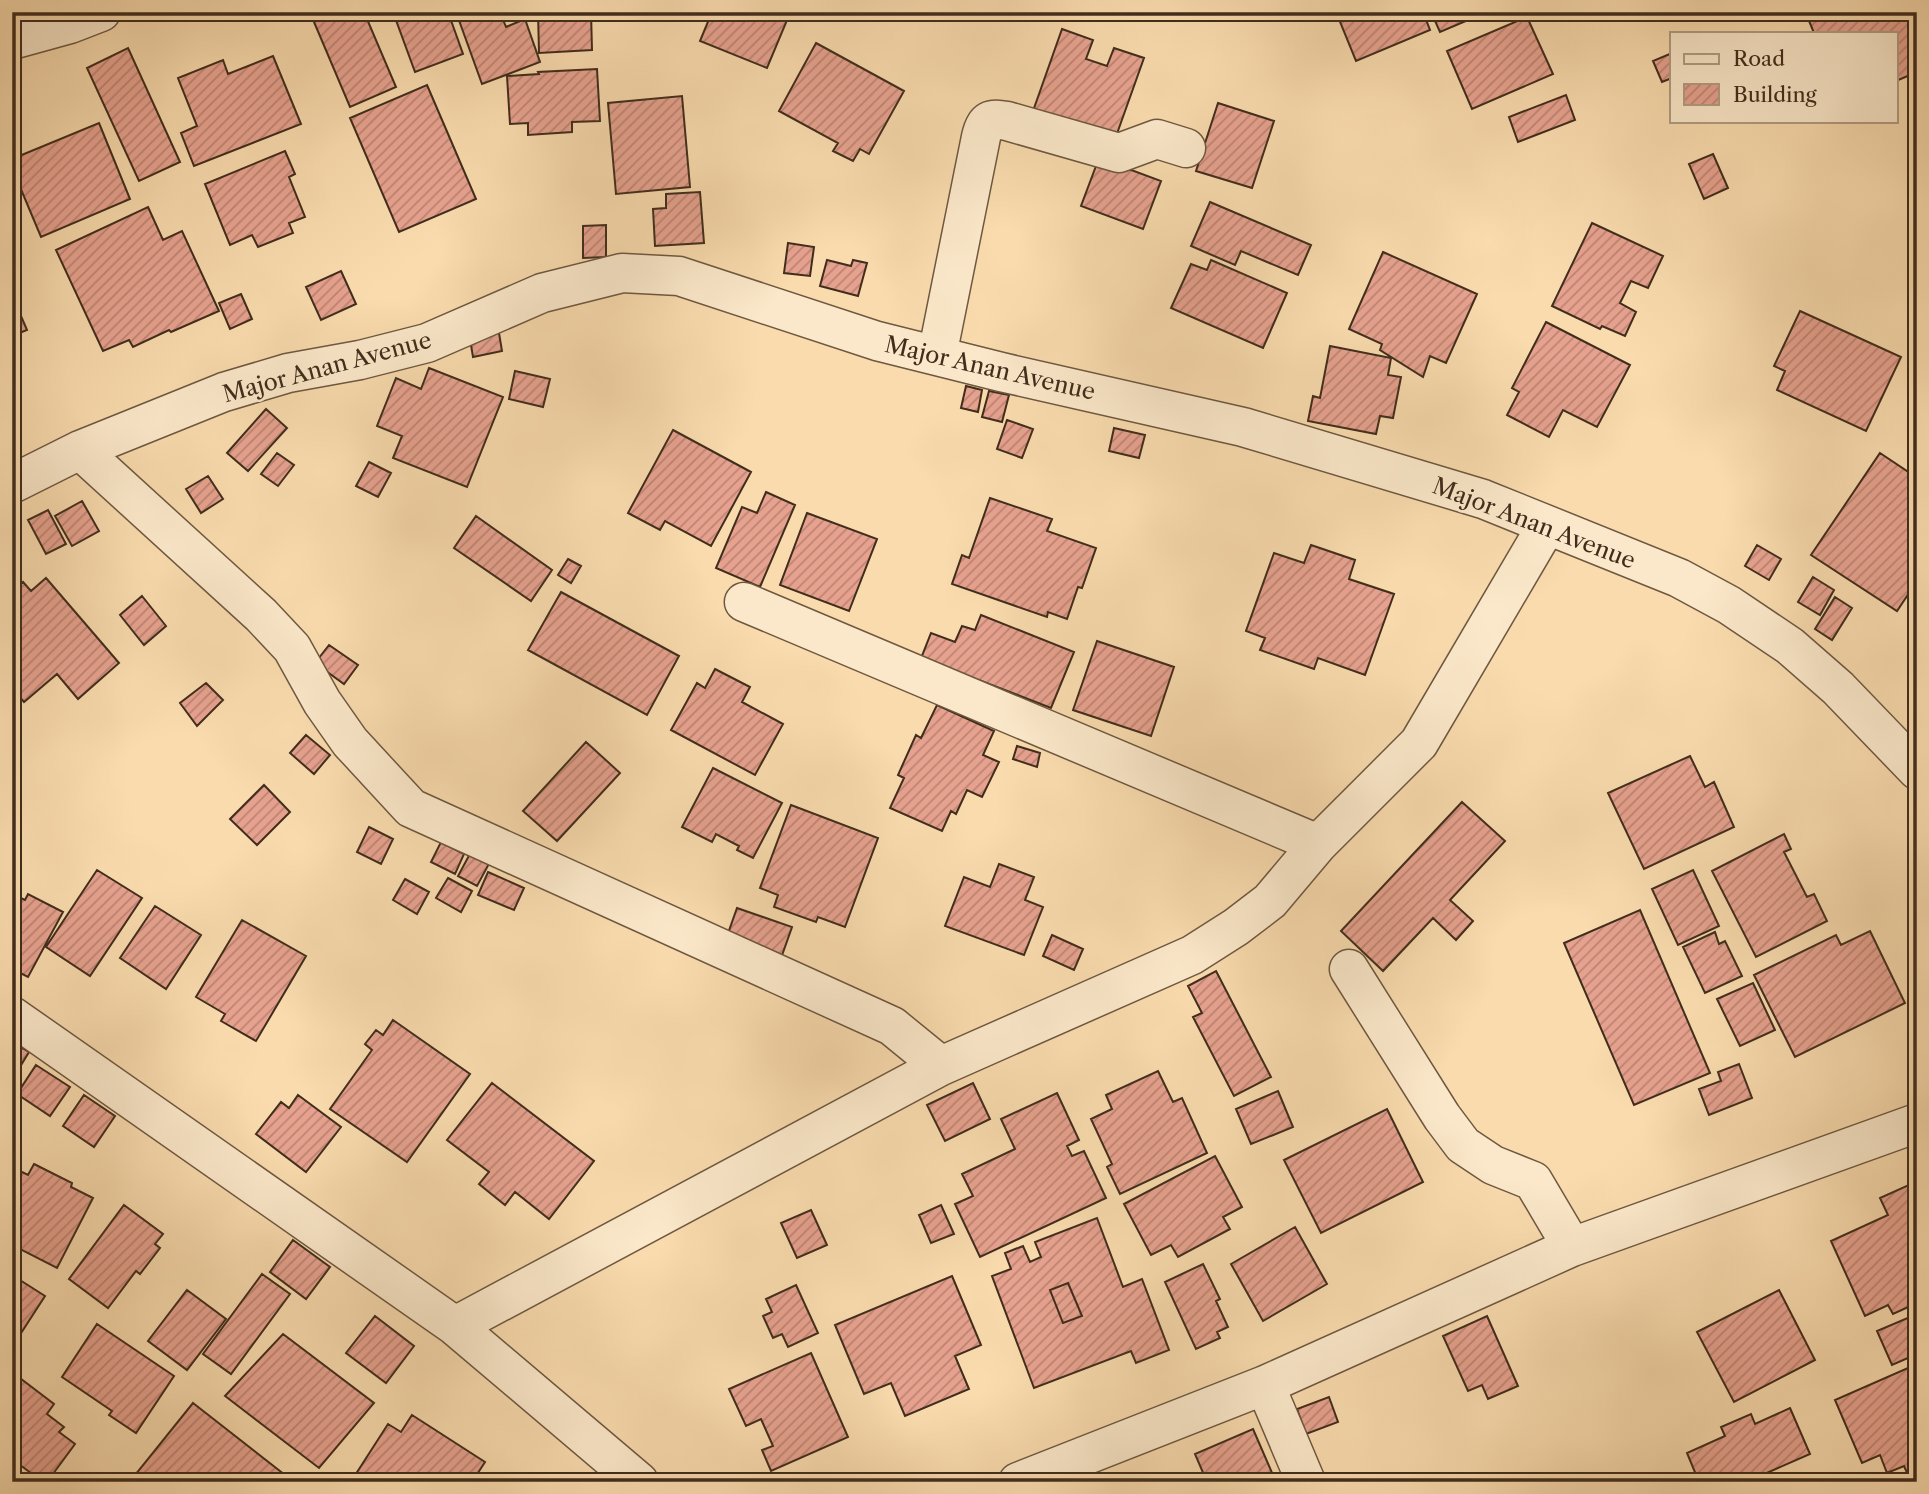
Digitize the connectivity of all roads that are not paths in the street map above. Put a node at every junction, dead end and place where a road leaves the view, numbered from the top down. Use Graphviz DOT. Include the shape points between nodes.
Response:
graph roads {
  1 [pos="101,12"];
  2 [pos="12,40"];
  3 [pos="1186,148"];
  4 [pos="937,356"];
  5 [pos="80,450"];
  6 [pos="12,484"];
  7 [pos="1547,525"];
  8 [pos="744,601"];
  9 [pos="1917,771"];
  10 [pos="1318,844"];
  11 [pos="1349,969"];
  12 [pos="12,1016"];
  13 [pos="941,1066"];
  14 [pos="1917,1123"];
  15 [pos="1572,1248"];
  16 [pos="455,1326"];
  17 [pos="1265,1385"];
  18 [pos="639,1482"];
  19 [pos="1018,1482"];
  20 [pos="1306,1482"];
  1 -- 2 [label="street"];
  3 -- 4 [label="street" via="1157,139 1119,153 1007,121 988,121 983,127"];
  4 -- 5 [label="street, Major Anan Avenue" via="877,341 679,275 622,273 542,293 427,343 224,392"];
  4 -- 7 [label="street, Major Anan Avenue" via="1243,427 1483,499"];
  5 -- 6 [label="street, Major Anan Avenue"];
  5 -- 13 [label="street" via="292,648 350,742 411,808 892,1026"];
  7 -- 9 [label="street, Major Anan Avenue" via="1679,578 1729,605 1790,646 1838,688"];
  7 -- 10 [label="street" via="1419,743"];
  8 -- 10 [label="street"];
  10 -- 13 [label="street" via="1270,901 1192,956"];
  11 -- 15 [label="street" via="1462,1145 1493,1165 1533,1181"];
  12 -- 16 [label="street"];
  13 -- 16 [label="street"];
  14 -- 15 [label="street"];
  15 -- 17 [label="street"];
  16 -- 18 [label="street"];
  17 -- 19 [label="street"];
  17 -- 20 [label="street"];
}
